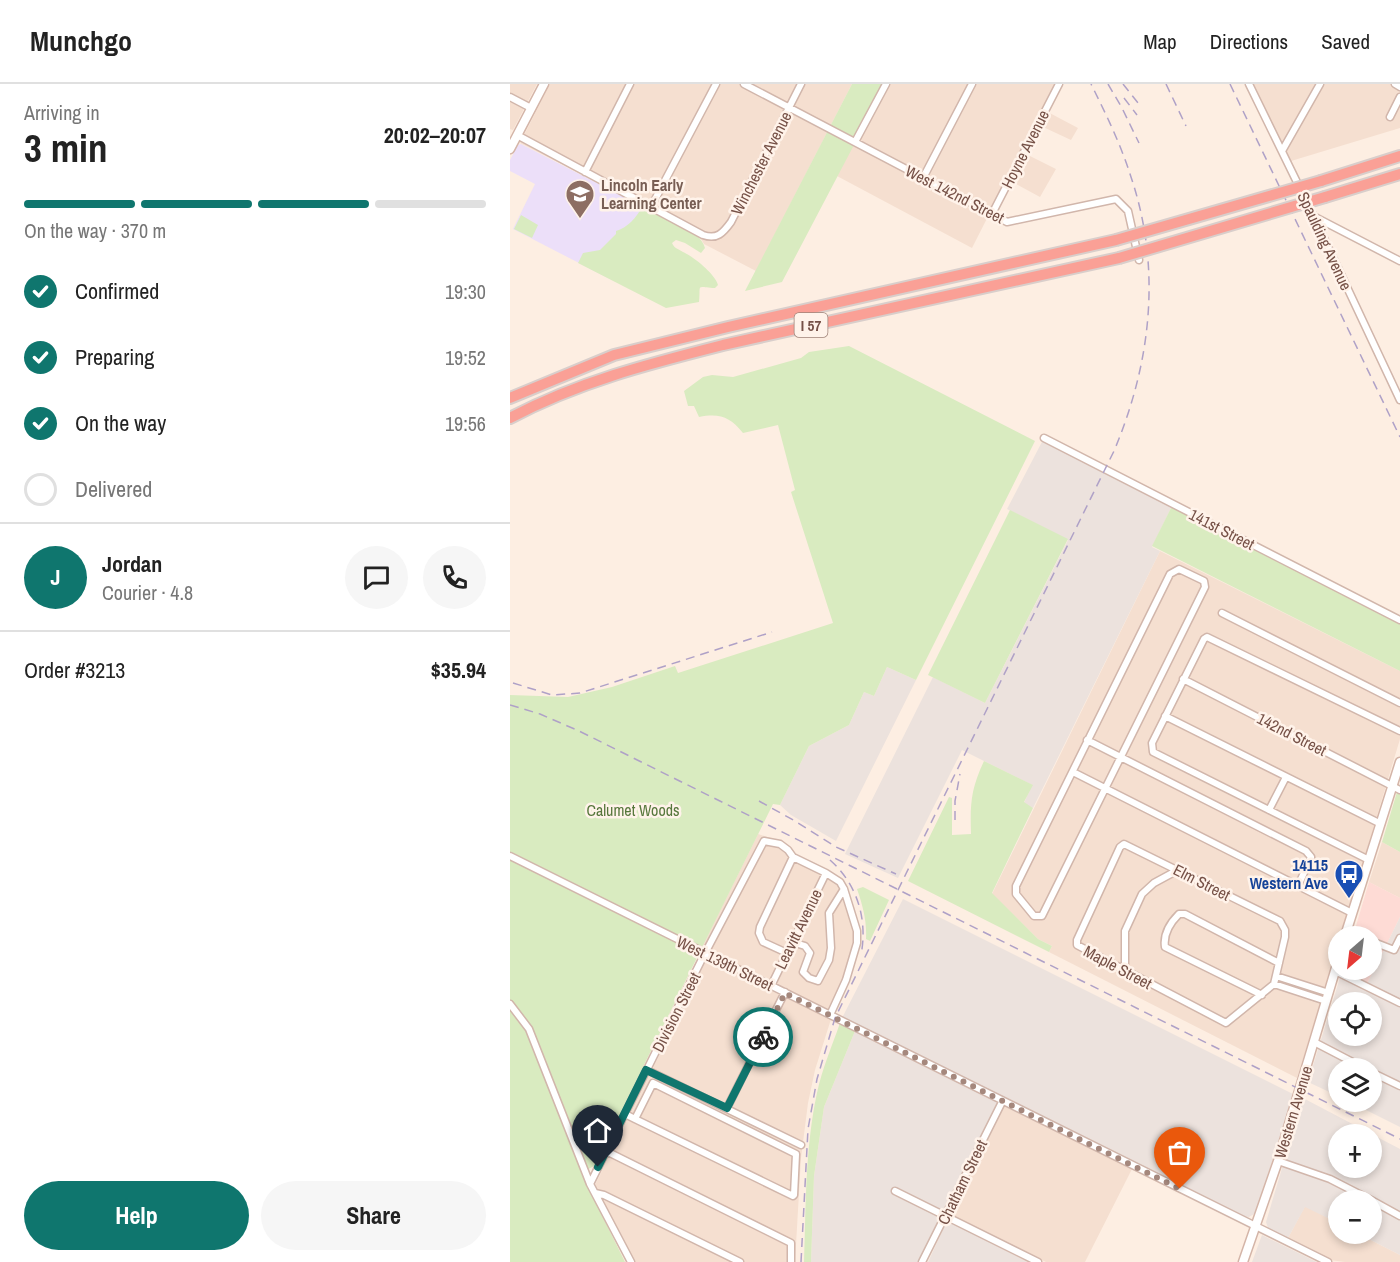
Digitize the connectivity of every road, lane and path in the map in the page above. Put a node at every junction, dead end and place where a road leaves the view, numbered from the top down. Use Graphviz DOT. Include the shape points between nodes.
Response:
graph roads {
  1 [pos="544,84"];
  2 [pos="630,84"];
  3 [pos="716,84"];
  4 [pos="744,84"];
  5 [pos="801,84"];
  6 [pos="886,84"];
  7 [pos="972,84"];
  8 [pos="1059,84"];
  9 [pos="1248,84"];
  10 [pos="1320,84"];
  11 [pos="1395,84"];
  12 [pos="1400,87"];
  13 [pos="510,97"];
  14 [pos="1400,97"];
  15 [pos="531,108"];
  16 [pos="789,108"];
  17 [pos="1390,117"];
  18 [pos="517,135"];
  19 [pos="855,142"];
  20 [pos="510,149"];
  21 [pos="1282,151"];
  22 [pos="1400,156"];
  23 [pos="585,172"];
  24 [pos="1400,174"];
  25 [pos="923,178"];
  26 [pos="651,207"];
  27 [pos="992,214"];
  28 [pos="1314,217"];
  29 [pos="1139,260"];
  30 [pos="1400,261"];
  31 [pos="510,398"];
  32 [pos="1400,400"];
  33 [pos="510,418"];
  34 [pos="1044,438"];
  35 [pos="1222,613"];
  36 [pos="1400,620"];
  37 [pos="1184,679"];
  38 [pos="1400,703"];
  39 [pos="1165,716"];
  40 [pos="1400,731"];
  41 [pos="1087,740"];
  42 [pos="1120,758"];
  43 [pos="1400,762"];
  44 [pos="1073,772"];
  45 [pos="1286,777"];
  46 [pos="1104,788"];
  47 [pos="1396,788"];
  48 [pos="1269,810"];
  49 [pos="1380,824"];
  50 [pos="1124,844"];
  51 [pos="510,856"];
  52 [pos="793,858"];
  53 [pos="1369,860"];
  54 [pos="1178,870"];
  55 [pos="826,873"];
  56 [pos="1298,886"];
  57 [pos="844,889"];
  58 [pos="1352,914"];
  59 [pos="1348,926"];
  60 [pos="1400,938"];
  61 [pos="792,942"];
  62 [pos="1382,945"];
  63 [pos="705,953"];
  64 [pos="787,953"];
  65 [pos="1279,963"];
  66 [pos="1125,971"];
  67 [pos="1276,976"];
  68 [pos="1332,980"];
  69 [pos="1353,980"];
  70 [pos="1274,984"];
  71 [pos="771,986"];
  72 [pos="785,993"];
  73 [pos="1262,995"];
  74 [pos="1327,997"];
  75 [pos="1400,1003"];
  76 [pos="510,1004"];
  77 [pos="830,1015"];
  78 [pos="1314,1042"];
  79 [pos="1345,1058"];
  80 [pos="646,1070"];
  81 [pos="1382,1077"];
  82 [pos="1400,1086"];
  83 [pos="1002,1102"];
  84 [pos="727,1108"];
  85 [pos="625,1114"];
  86 [pos="635,1119"];
  87 [pos="801,1145"];
  88 [pos="606,1151"];
  89 [pos="1278,1161"];
  90 [pos="590,1184"];
  91 [pos="1352,1190"];
  92 [pos="895,1191"];
  93 [pos="595,1193"];
  94 [pos="1382,1206"];
  95 [pos="945,1215"];
  96 [pos="1400,1216"];
  97 [pos="1257,1227"];
  98 [pos="631,1262"];
  99 [pos="740,1262"];
  100 [pos="790,1262"];
  101 [pos="922,1262"];
  102 [pos="1038,1262"];
  103 [pos="1243,1262"];
  104 [pos="1328,1262"];
  1 -- 15 [label="main road"];
  2 -- 23 [label="street"];
  3 -- 26 [label="street"];
  4 -- 16 [label="street, West 142nd Street"];
  5 -- 16 [label="street, Winchester Avenue"];
  6 -- 19 [label="street"];
  7 -- 25 [label="street"];
  8 -- 27 [label="street, Hoyne Avenue"];
  9 -- 21 [label="street, Spaulding Avenue"];
  10 -- 21 [label="street"];
  11 -- 12 [label="street"];
  13 -- 15 [label="street"];
  14 -- 17 [label="street"];
  15 -- 18 [label="main road"];
  16 -- 19 [label="street, West 142nd Street"];
  16 -- 26 [label="street, Winchester Avenue" via="731,222 721,234 703,235"];
  18 -- 20 [label="main road"];
  18 -- 23 [label="street"];
  19 -- 25 [label="street, West 142nd Street"];
  21 -- 28 [label="street, Spaulding Avenue"];
  22 -- 31 [label="highway, I 57, bridge" via="1116,240 614,355"];
  23 -- 26 [label="street"];
  24 -- 33 [label="highway, I 57, bridge" via="1119,258 734,342 607,375 543,400"];
  25 -- 27 [label="street, West 142nd Street"];
  27 -- 29 [label="street, West 142nd Street" via="1007,222 1116,199 1128,211"];
  28 -- 30 [label="street"];
  28 -- 32 [label="street, Spaulding Avenue"];
  34 -- 36 [label="street, 141st Street"];
  35 -- 38 [label="street"];
  37 -- 39 [label="street"];
  37 -- 40 [label="street" via="1204,639 1210,637"];
  37 -- 47 [label="street, 142nd Street"];
  39 -- 45 [label="street"];
  39 -- 48 [label="street" via="1152,743 1153,752"];
  41 -- 42 [label="street"];
  41 -- 42 [label="street" via="1170,574 1179,569 1204,580 1205,587"];
  41 -- 44 [label="street"];
  42 -- 46 [label="street"];
  42 -- 56 [label="street" via="1306,851 1311,857"];
  43 -- 47 [label="main road"];
  44 -- 46 [label="street"];
  44 -- 46 [label="street" via="1016,885 1016,894 1034,916 1042,916"];
  45 -- 48 [label="street"];
  45 -- 49 [label="street"];
  46 -- 56 [label="street"];
  47 -- 49 [label="main road"];
  48 -- 53 [label="street"];
  49 -- 53 [label="main road"];
  50 -- 54 [label="street, Elm Street"];
  50 -- 66 [label="street, Maple Street" via="1077,945"];
  51 -- 63 [label="street, West 139th Street"];
  52 -- 55 [label="street"];
  52 -- 63 [label="street, Division Street" via="780,844 764,841"];
  52 -- 64 [label="street" via="759,933 763,942"];
  53 -- 58 [label="main road"];
  54 -- 65 [label="street, Elm Street" via="1280,921 1285,930"];
  54 -- 66 [label="street" via="1142,894 1125,931"];
  55 -- 57 [label="street"];
  55 -- 61 [label="street, Leavitt Avenue"];
  56 -- 58 [label="street"];
  57 -- 61 [label="street" via="829,913 830,960 818,981 803,972 810,953 805,946"];
  57 -- 77 [label="street" via="857,943"];
  58 -- 59 [label="main road"];
  60 -- 62 [label="street" via="1394,950"];
  61 -- 64 [label="street, Leavitt Avenue"];
  63 -- 71 [label="street, West 139th Street"];
  63 -- 80 [label="street, Division Street"];
  64 -- 71 [label="street, Leavitt Avenue"];
  65 -- 67 [label="street"];
  65 -- 73 [label="street" via="1185,914 1172,921 1165,947"];
  66 -- 73 [label="street, Maple Street" via="1226,1023"];
  67 -- 70 [label="street"];
  67 -- 74 [label="street"];
  68 -- 74 [label="main road, Western Avenue"];
  69 -- 75 [label="street"];
  70 -- 73 [label="street"];
  70 -- 74 [label="street"];
  71 -- 72 [label="street, West 139th Street"];
  72 -- 77 [label="street, West 139th Street"];
  72 -- 84 [label="street"];
  74 -- 78 [label="main road, Western Avenue"];
  76 -- 90 [label="street" via="529,1029"];
  77 -- 83 [label="street, West 139th Street"];
  78 -- 79 [label="street"];
  78 -- 89 [label="main road, Western Avenue"];
  80 -- 84 [label="street"];
  80 -- 85 [label="street, Division Street"];
  81 -- 82 [label="street"];
  83 -- 95 [label="street, Chatham Street"];
  83 -- 97 [label="street, West 139th Street"];
  84 -- 87 [label="street"];
  85 -- 86 [label="street"];
  85 -- 88 [label="street, Division Street"];
  86 -- 86 [label="street" via="653,1083 796,1154 794,1195"];
  88 -- 90 [label="street, Division Street"];
  88 -- 100 [label="street" via="791,1243"];
  89 -- 91 [label="street"];
  89 -- 97 [label="main road, Western Avenue"];
  90 -- 93 [label="street"];
  92 -- 95 [label="street"];
  93 -- 98 [label="street"];
  93 -- 99 [label="street"];
  94 -- 96 [label="street"];
  95 -- 101 [label="street, Chatham Street"];
  95 -- 102 [label="street"];
  97 -- 103 [label="main road, Western Avenue"];
  97 -- 104 [label="street, West 139th Street"];
}
